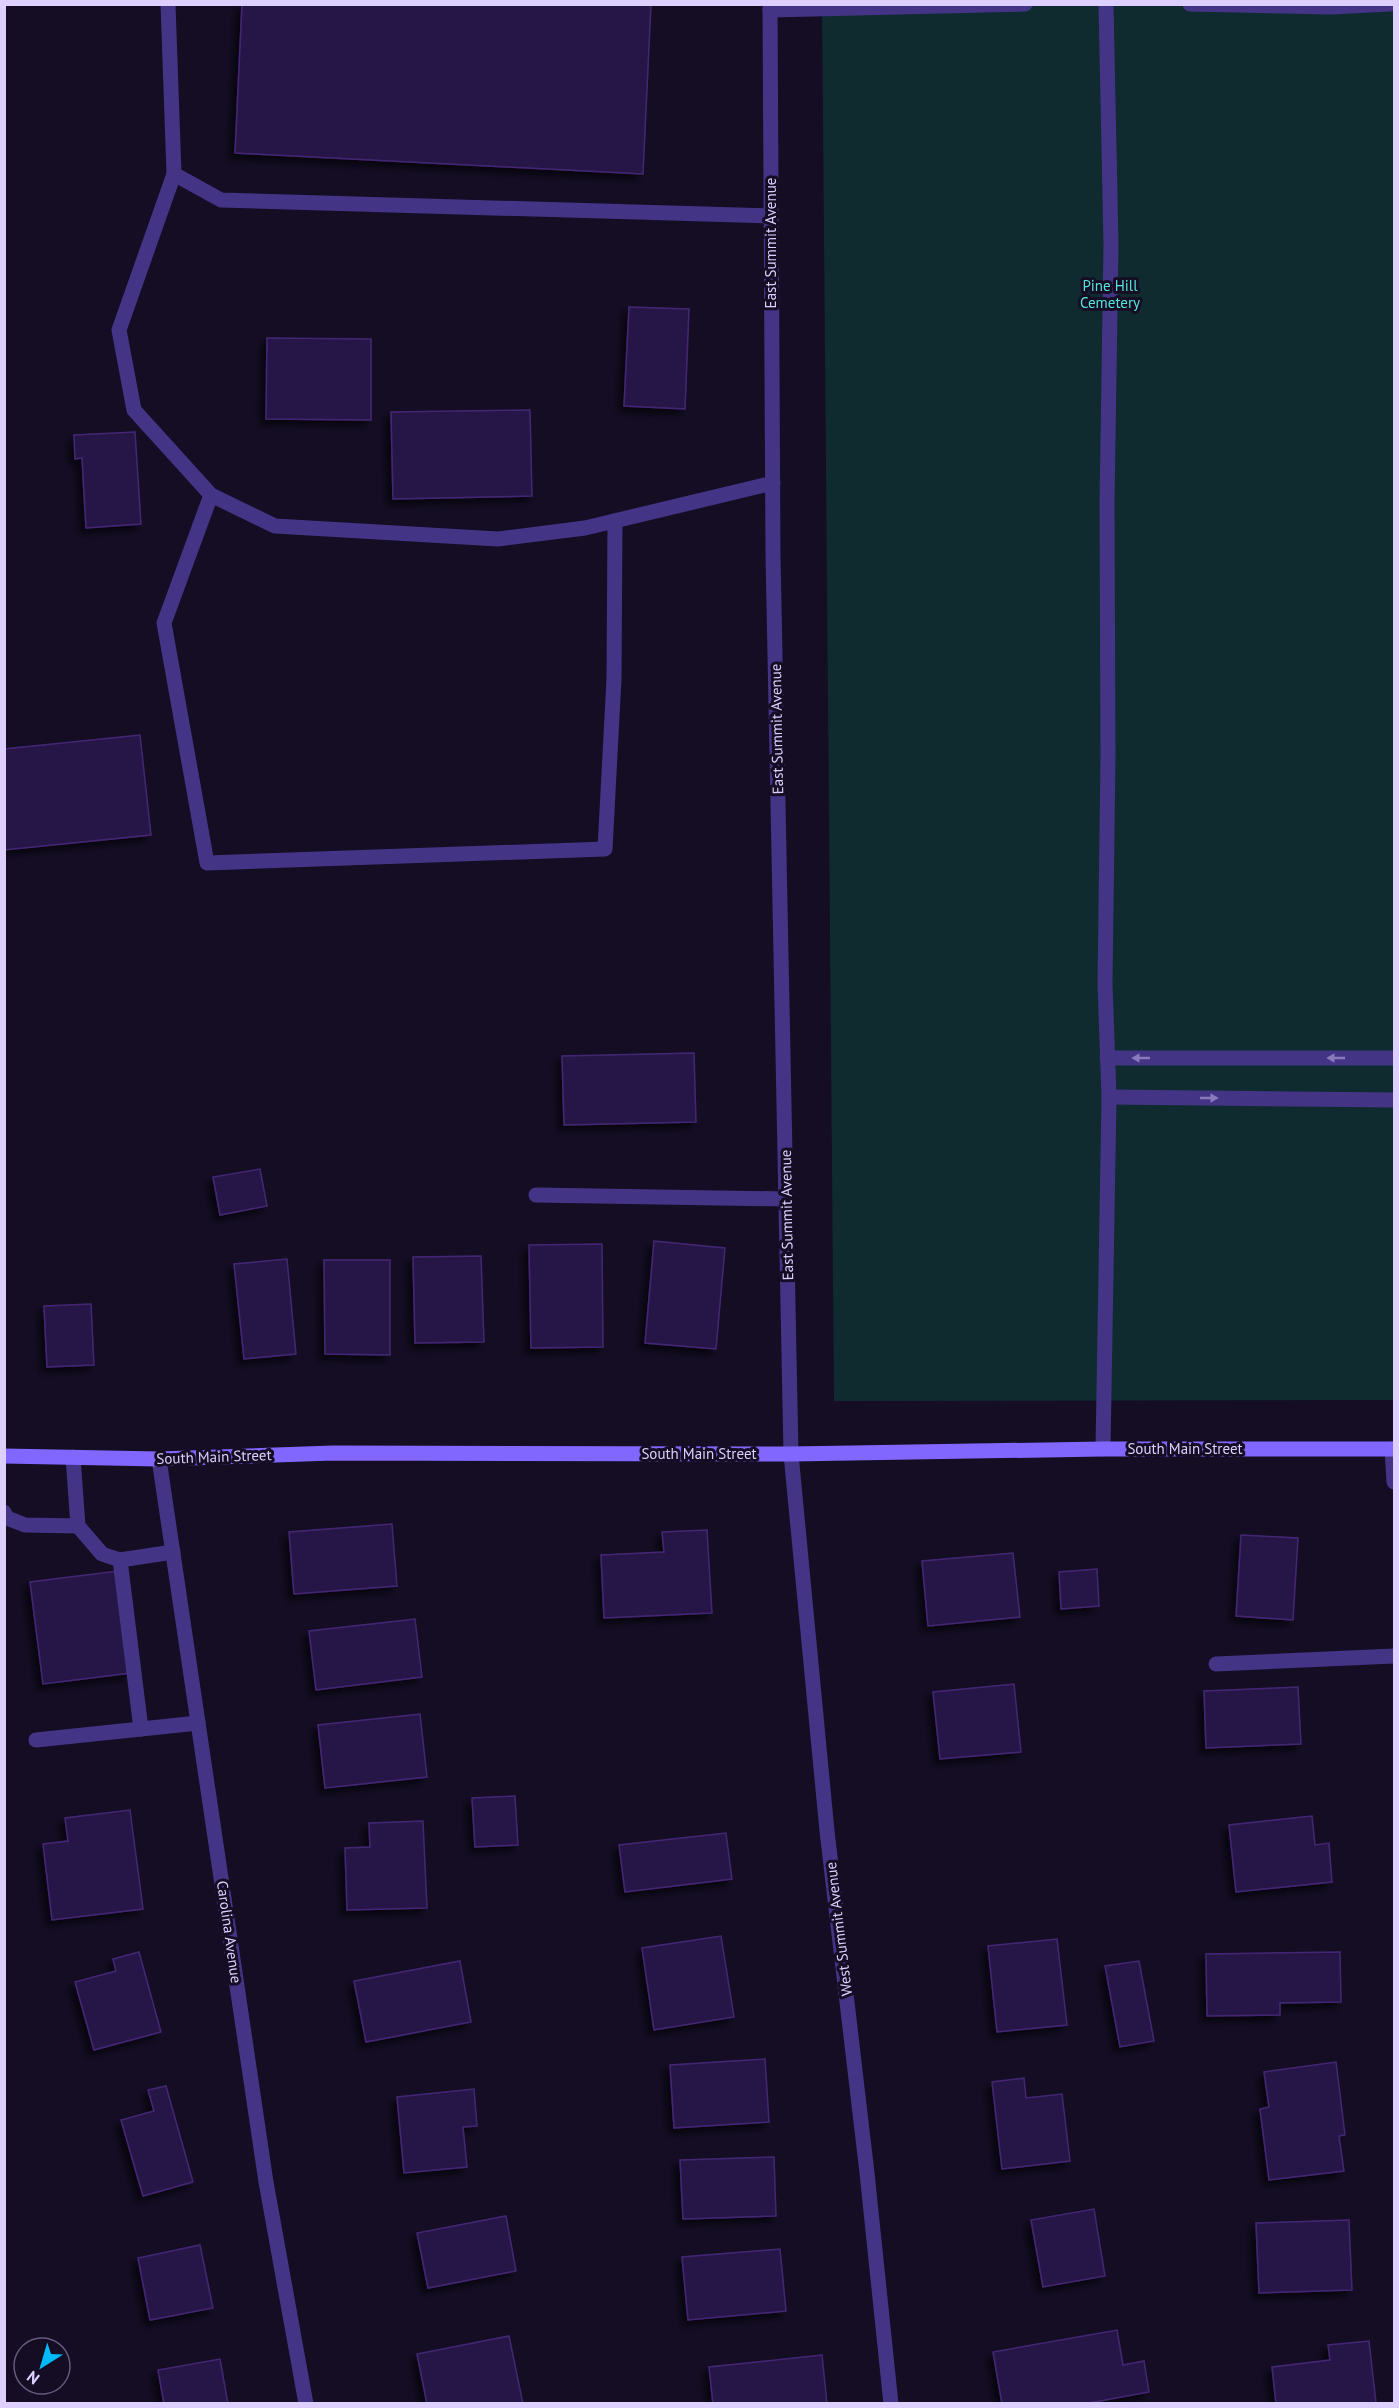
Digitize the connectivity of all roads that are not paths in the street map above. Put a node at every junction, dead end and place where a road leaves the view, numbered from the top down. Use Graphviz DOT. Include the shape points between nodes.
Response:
graph roads {
  1 [pos="168,4"];
  2 [pos="1025,4"];
  3 [pos="1106,4"];
  4 [pos="1190,4"];
  5 [pos="1390,4"];
  6 [pos="770,7"];
  7 [pos="174,174"];
  8 [pos="771,216"];
  9 [pos="773,483"];
  10 [pos="211,495"];
  11 [pos="615,521"];
  12 [pos="1107,1058"];
  13 [pos="1395,1059"];
  14 [pos="1108,1097"];
  15 [pos="1395,1100"];
  16 [pos="536,1195"];
  17 [pos="786,1199"];
  18 [pos="1103,1449"];
  19 [pos="1393,1449"];
  20 [pos="791,1454"];
  21 [pos="4,1456"];
  22 [pos="73,1457"];
  23 [pos="159,1459"];
  24 [pos="1395,1482"];
  25 [pos="4,1512"];
  26 [pos="78,1526"];
  27 [pos="173,1552"];
  28 [pos="120,1560"];
  29 [pos="1395,1656"];
  30 [pos="1216,1664"];
  31 [pos="198,1723"];
  32 [pos="141,1730"];
  33 [pos="36,1740"];
  34 [pos="306,2403"];
  35 [pos="891,2403"];
  1 -- 7 [label="street"];
  2 -- 6 [label="street"];
  3 -- 12 [label="street" via="1111,245"];
  4 -- 5 [label="street"];
  6 -- 8 [label="street, East Summit Avenue"];
  7 -- 8 [label="street" via="221,200"];
  7 -- 10 [label="street" via="119,330 134,410"];
  8 -- 9 [label="street, East Summit Avenue"];
  9 -- 11 [label="street"];
  9 -- 17 [label="street, East Summit Avenue"];
  10 -- 11 [label="street" via="275,526 498,539"];
  10 -- 11 [label="street" via="164,623 207,863 605,849 615,679"];
  13 -- 12 [label="street, one-way"];
  12 -- 14 [label="street"];
  14 -- 15 [label="street, one-way"];
  14 -- 18 [label="street"];
  16 -- 17 [label="street"];
  17 -- 20 [label="street, East Summit Avenue"];
  18 -- 19 [label="street, South Main Street"];
  18 -- 20 [label="street, South Main Street"];
  19 -- 24 [label="street"];
  20 -- 23 [label="street, South Main Street" via="333,1453"];
  20 -- 35 [label="street, West Summit Avenue" via="827,1831"];
  21 -- 22 [label="street, South Main Street"];
  22 -- 23 [label="street, South Main Street"];
  22 -- 26 [label="street"];
  23 -- 27 [label="street, Carolina Avenue"];
  25 -- 26 [label="street" via="7,1518 25,1525"];
  26 -- 28 [label="street" via="102,1554"];
  27 -- 28 [label="street"];
  27 -- 31 [label="street, Carolina Avenue"];
  28 -- 32 [label="street"];
  29 -- 30 [label="street"];
  31 -- 32 [label="street"];
  31 -- 34 [label="street, Carolina Avenue" via="266,2182"];
  32 -- 33 [label="street"];
}
